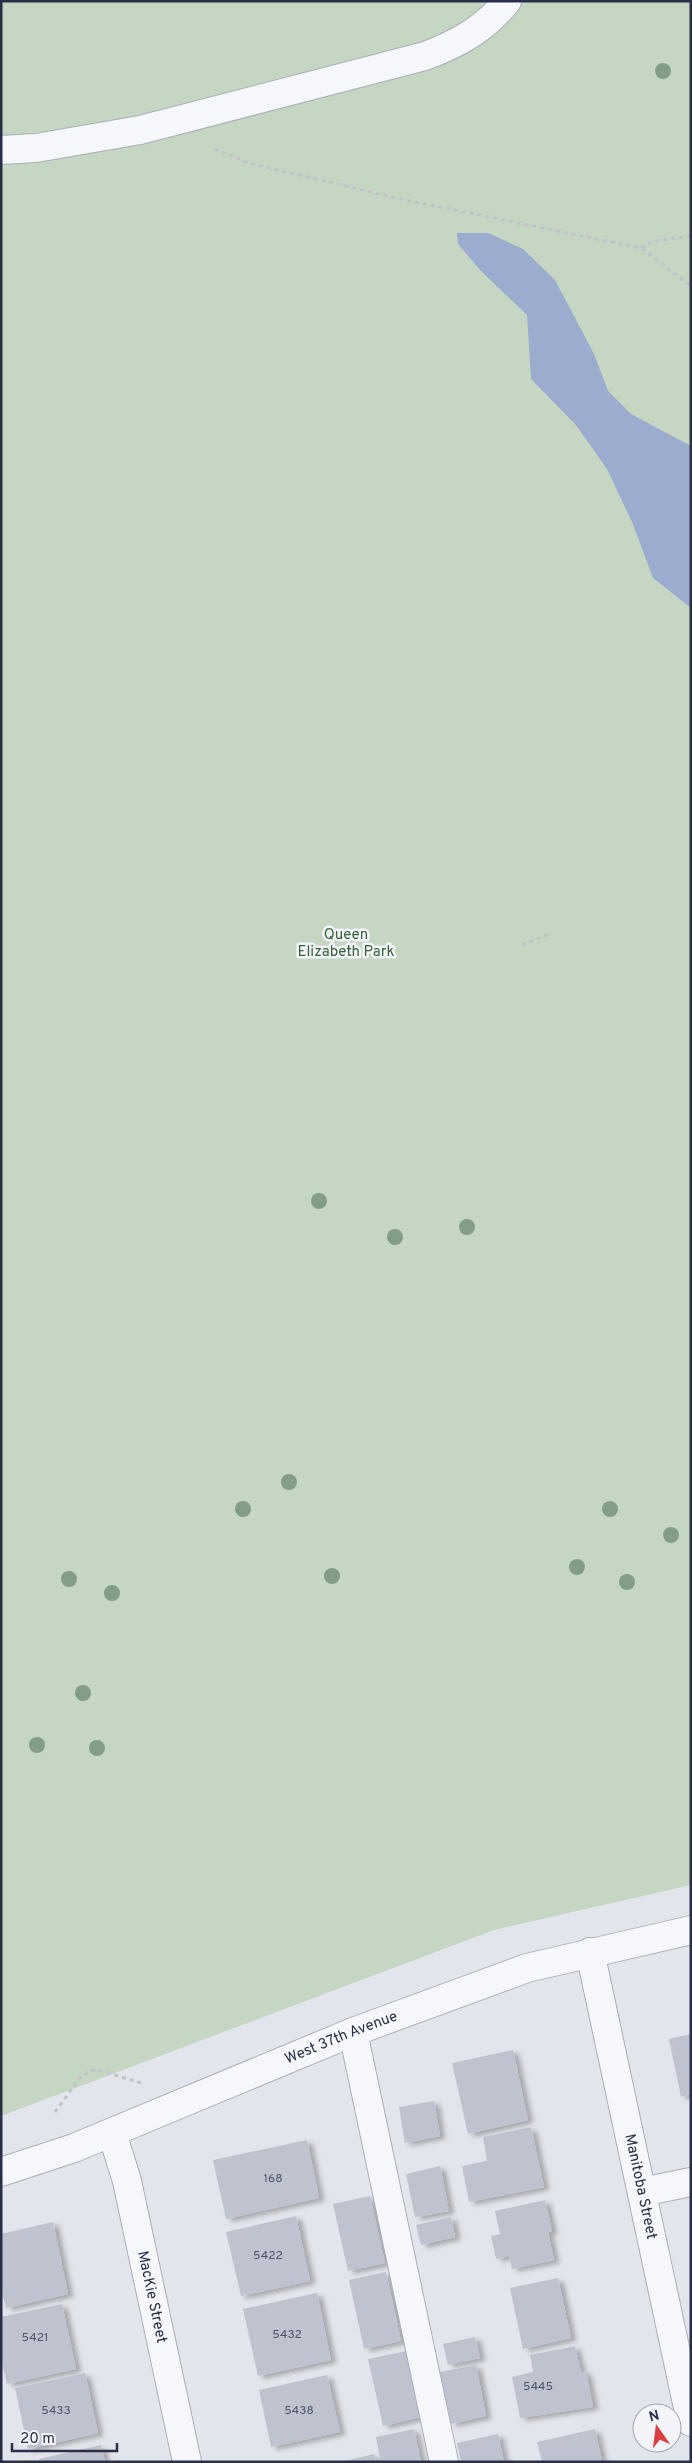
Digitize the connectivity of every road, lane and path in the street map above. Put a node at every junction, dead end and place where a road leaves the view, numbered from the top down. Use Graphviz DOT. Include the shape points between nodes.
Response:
graph roads {
  1 [pos="507,1"];
  2 [pos="214,149"];
  3 [pos="1,150"];
  4 [pos="691,236"];
  5 [pos="641,248"];
  6 [pos="691,286"];
  7 [pos="552,933"];
  8 [pos="522,945"];
  9 [pos="691,1930"];
  10 [pos="590,1952"];
  11 [pos="353,2032"];
  12 [pos="141,2083"];
  13 [pos="55,2112"];
  14 [pos="112,2133"];
  15 [pos="1,2172"];
  16 [pos="691,2182"];
  17 [pos="642,2192"];
  18 [pos="691,2422"];
  19 [pos="187,2462"];
  20 [pos="444,2462"];
  1 -- 3 [label="street" via="474,34 425,56 140,130 36,148"];
  2 -- 5 [label="path" via="249,163 396,198"];
  4 -- 5 [label="path" via="654,241"];
  5 -- 6 [label="path"];
  7 -- 8 [label="path"];
  9 -- 10 [label="street, West 37th Avenue"];
  10 -- 11 [label="street, West 37th Avenue" via="526,1968"];
  10 -- 17 [label="street, Manitoba Street"];
  11 -- 14 [label="street, West 37th Avenue"];
  11 -- 20 [label="street"];
  12 -- 13 [label="path" via="90,2070 80,2078"];
  14 -- 15 [label="street, West 37th Avenue"];
  14 -- 19 [label="street, MacKie Street" via="128,2181"];
  16 -- 17 [label="street"];
  17 -- 18 [label="street, Manitoba Street"];
}
